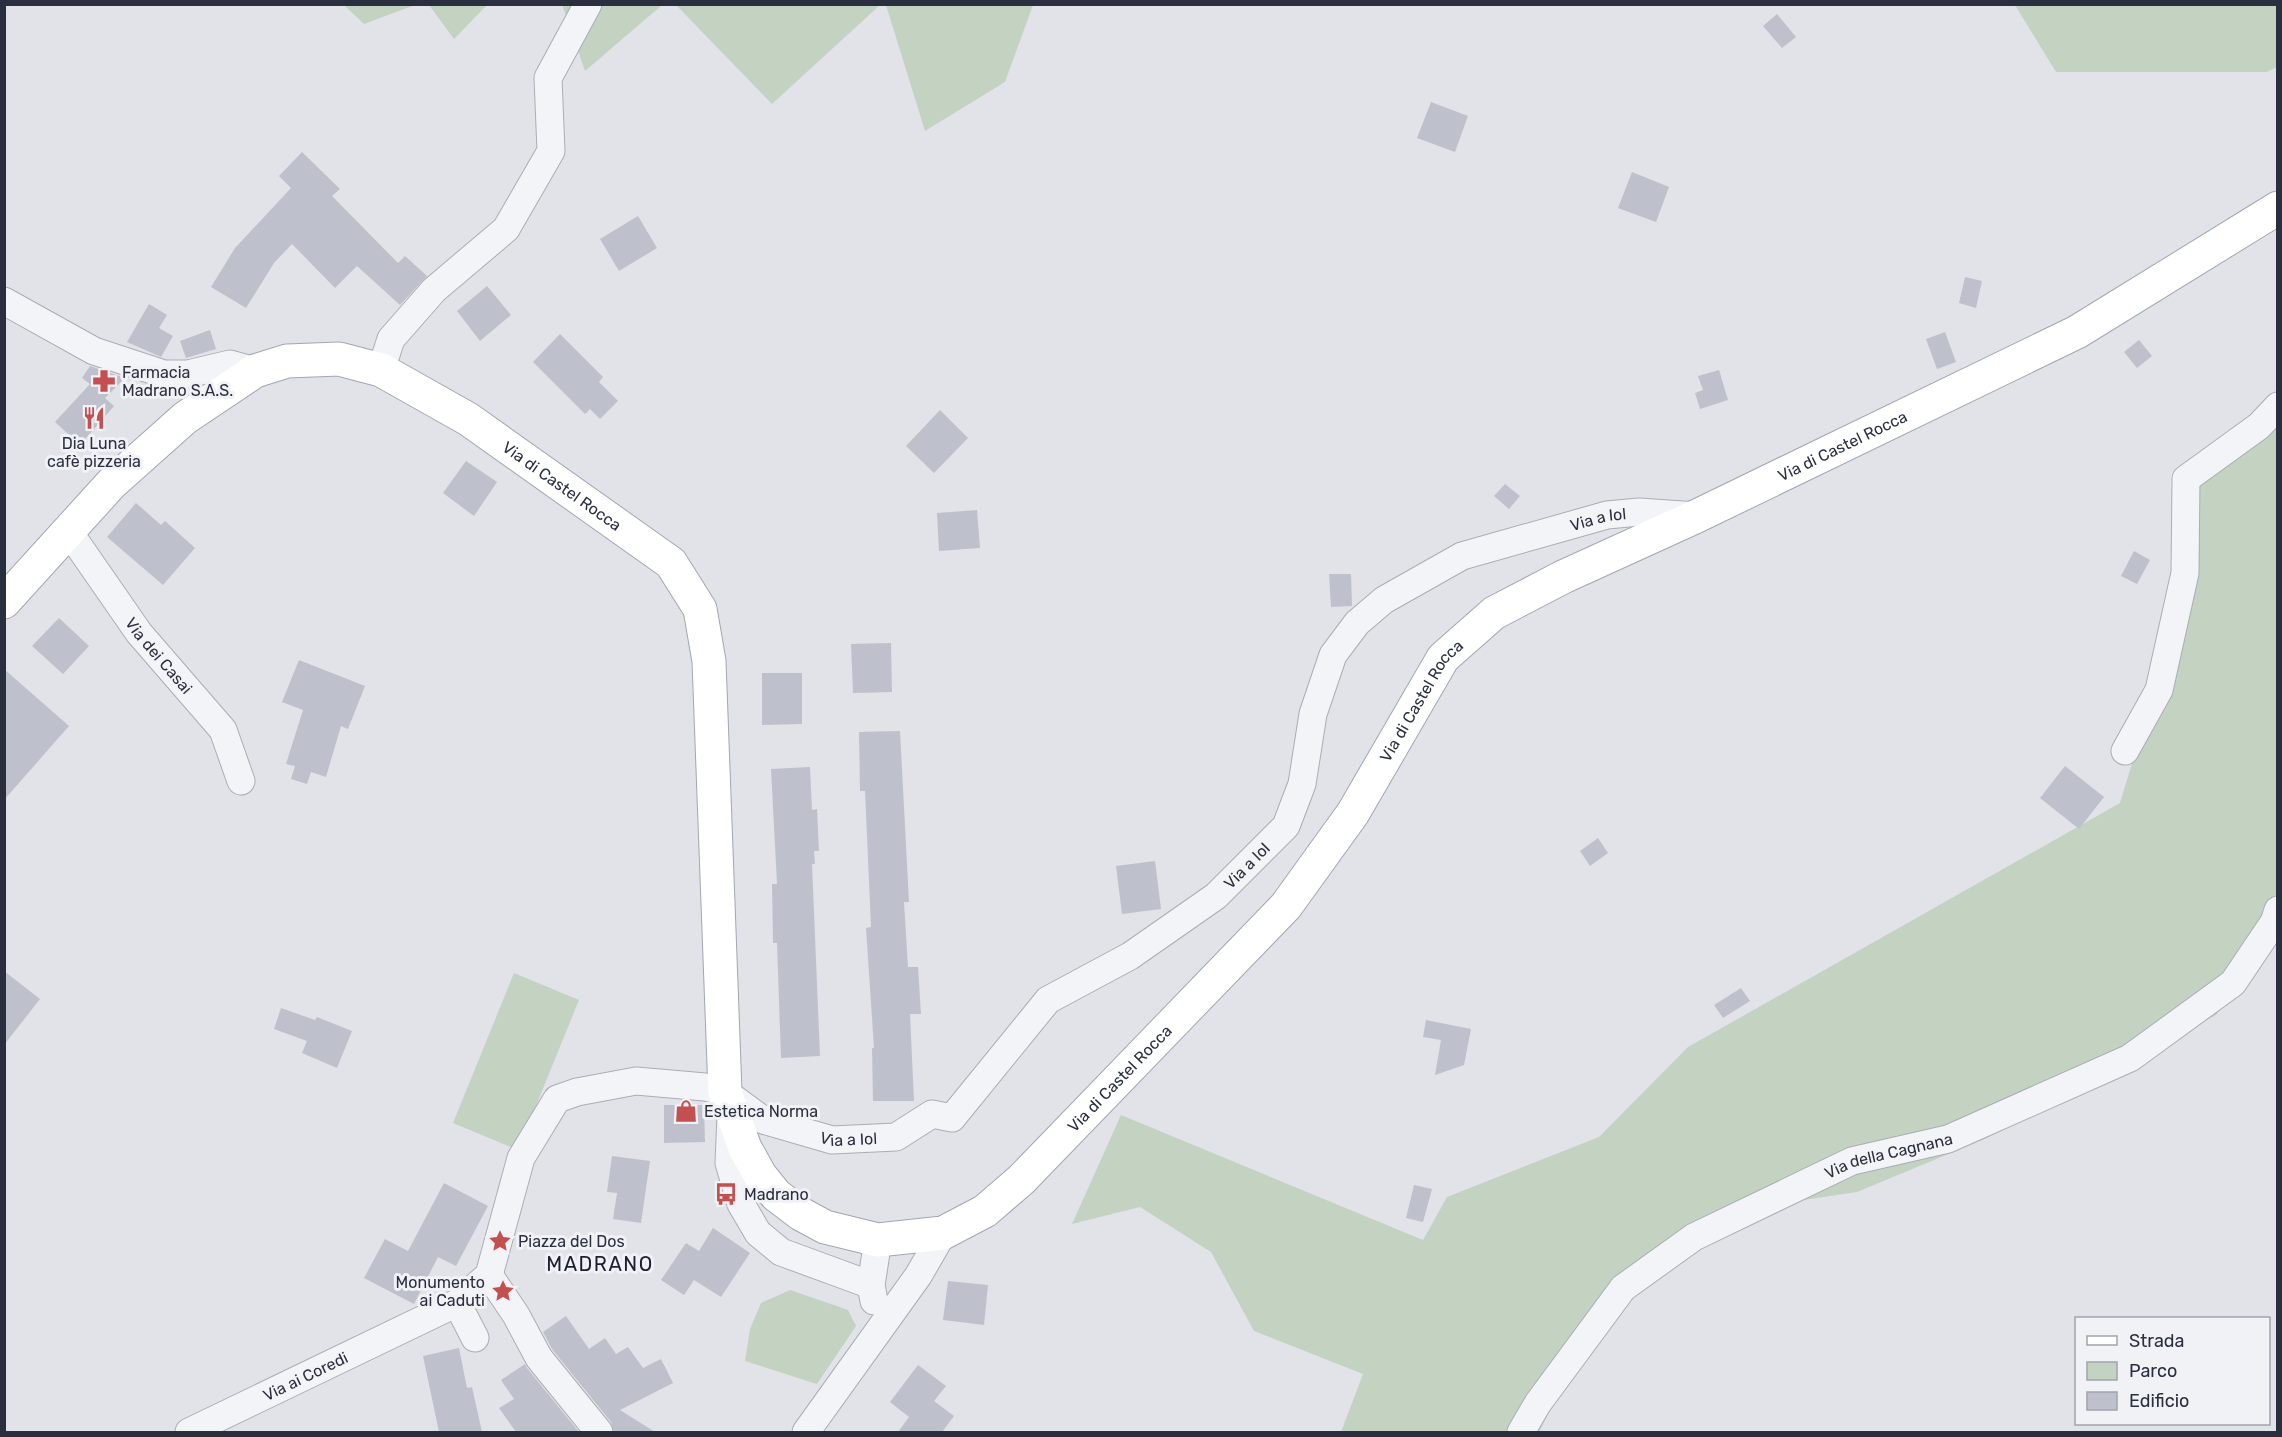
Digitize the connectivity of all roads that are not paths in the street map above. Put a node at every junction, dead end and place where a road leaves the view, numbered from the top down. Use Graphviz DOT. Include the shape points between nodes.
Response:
graph roads {
  1 [pos="588,4"];
  2 [pos="2277,208"];
  3 [pos="4,301"];
  4 [pos="381,370"];
  5 [pos="255,371"];
  6 [pos="2277,406"];
  7 [pos="1697,516"];
  8 [pos="69,532"];
  9 [pos="4,602"];
  10 [pos="2124,752"];
  11 [pos="241,781"];
  12 [pos="2277,910"];
  13 [pos="728,1100"];
  14 [pos="943,1233"];
  15 [pos="878,1240"];
  16 [pos="489,1275"];
  17 [pos="871,1285"];
  18 [pos="458,1303"];
  19 [pos="880,1330"];
  20 [pos="475,1338"];
  21 [pos="189,1432"];
  22 [pos="599,1432"];
  23 [pos="807,1432"];
  24 [pos="1521,1432"];
  1 -- 4 [label="street" via="548,78 551,150 546,160 506,229 427,298 391,339"];
  2 -- 7 [label="main road, Via di Castel Rocca" via="2077,332"];
  3 -- 5 [label="street" via="94,351 164,374 188,374 230,364"];
  4 -- 5 [label="main road, Via di Castel Rocca" via="339,359 287,361"];
  4 -- 13 [label="main road, Via di Castel Rocca" via="468,419 671,563 700,609 709,661"];
  5 -- 8 [label="main road, Via di Castel Rocca" via="185,418 111,484"];
  6 -- 10 [label="street" via="2259,426 2186,479 2185,573 2159,690"];
  7 -- 13 [label="street, Via a Iol" via="1640,512 1608,515 1462,556 1384,600 1357,622 1334,655 1313,714 1302,784 1286,826 1216,896 1130,956 1048,1000 952,1118 932,1114 896,1137 832,1140 763,1119"];
  7 -- 14 [label="main road, Via di Castel Rocca" via="1563,576 1494,613 1443,657 1353,813 1286,906 1021,1180 985,1211"];
  8 -- 9 [label="main road, Via di Castel Rocca"];
  8 -- 11 [label="street, Via dei Casai" via="139,633 223,730"];
  12 -- 24 [label="street, Via della Cagnana" via="2274,922 2233,982 2130,1058 1948,1139 1852,1161 1694,1236 1623,1288"];
  13 -- 15 [label="main road, Via di Castel Rocca" via="746,1148 776,1195 825,1227"];
  13 -- 16 [label="street" via="636,1081 557,1099 521,1158"];
  13 -- 17 [label="street, Via di Castel Rocca" via="729,1163 741,1204 758,1233 781,1252"];
  14 -- 15 [label="main road, Via di Castel Rocca"];
  14 -- 19 [label="street"];
  15 -- 17 [label="street"];
  16 -- 18 [label="street"];
  16 -- 22 [label="street" via="539,1358"];
  17 -- 19 [label="street"];
  18 -- 20 [label="street"];
  18 -- 21 [label="street, Via ai Coredi"];
  19 -- 23 [label="street"];
}
